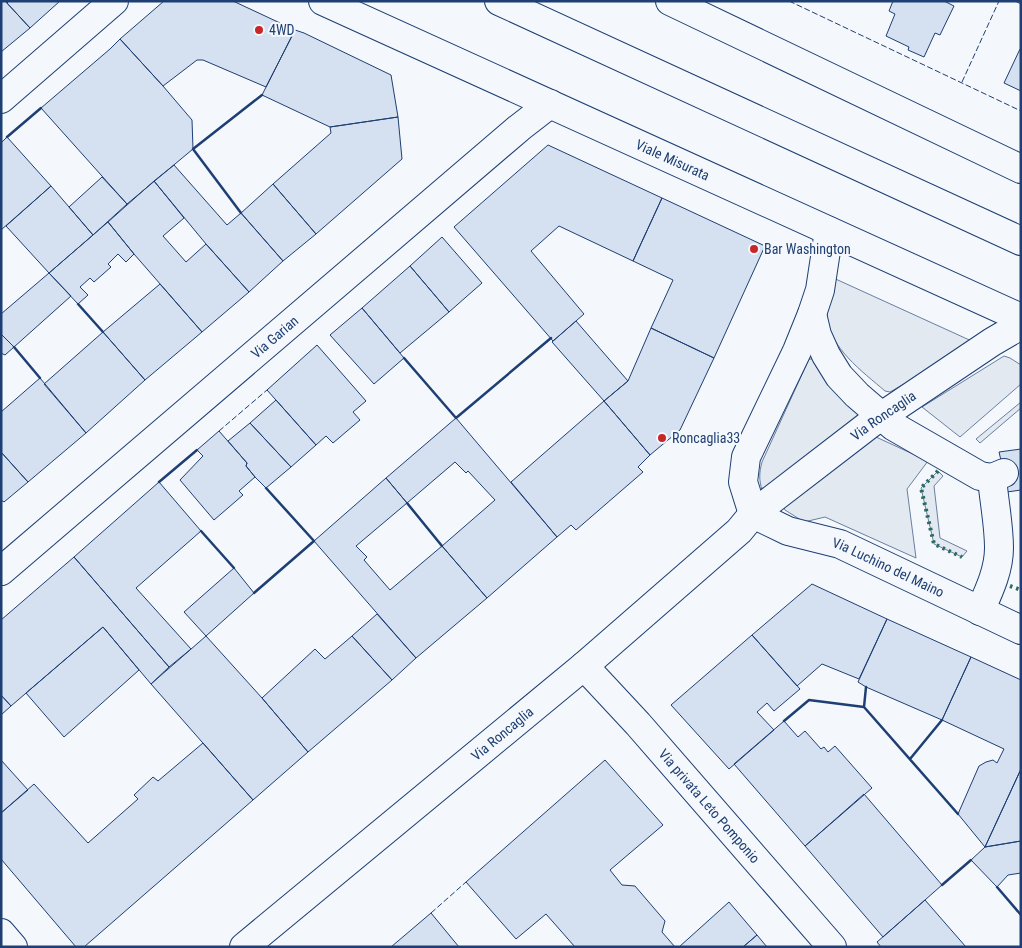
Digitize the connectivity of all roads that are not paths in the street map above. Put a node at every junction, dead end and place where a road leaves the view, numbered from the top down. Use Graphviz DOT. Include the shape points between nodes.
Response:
graph roads {
  1 [pos="114,1"];
  2 [pos="323,1"];
  3 [pos="499,1"];
  4 [pos="670,1"];
  5 [pos="1,99"];
  6 [pos="550,104"];
  7 [pos="1021,169"];
  8 [pos="829,230"];
  9 [pos="1021,241"];
  10 [pos="812,314"];
  11 [pos="1021,318"];
  12 [pos="1021,325"];
  13 [pos="881,416"];
  14 [pos="753,514"];
  15 [pos="1,571"];
  16 [pos="980,611"];
  17 [pos="1021,630"];
  18 [pos="584,666"];
  19 [pos="1,933"];
  20 [pos="13,947"];
  21 [pos="244,947"];
  22 [pos="832,947"];
  1 -- 5 [label="street"];
  2 -- 6 [label="street, Viale Misurata"];
  3 -- 9 [label="street"];
  4 -- 7 [label="street"];
  6 -- 8 [label="street, Viale Misurata"];
  6 -- 15 [label="street, Via Garian"];
  8 -- 10 [label="street" via="820,290"];
  8 -- 11 [label="street, Viale Misurata"];
  10 -- 13 [label="street" via="817,335 839,376"];
  10 -- 14 [label="street" via="746,457 743,482"];
  12 -- 13 [label="street, Via Roncaglia"];
  13 -- 14 [label="street, Via Roncaglia"];
  13 -- 16 [label="street" via="980,476 998,476 999,549 990,591"];
  14 -- 16 [label="street, Via Luchino del Maino" via="788,531 840,544"];
  14 -- 18 [label="street, Via Roncaglia" via="739,531"];
  16 -- 17 [label="street, Via Luchino del Maino"];
  18 -- 21 [label="street, Via Roncaglia"];
  18 -- 22 [label="street, Via privata Leto Pomponio"];
  19 -- 20 [label="street"];
}
